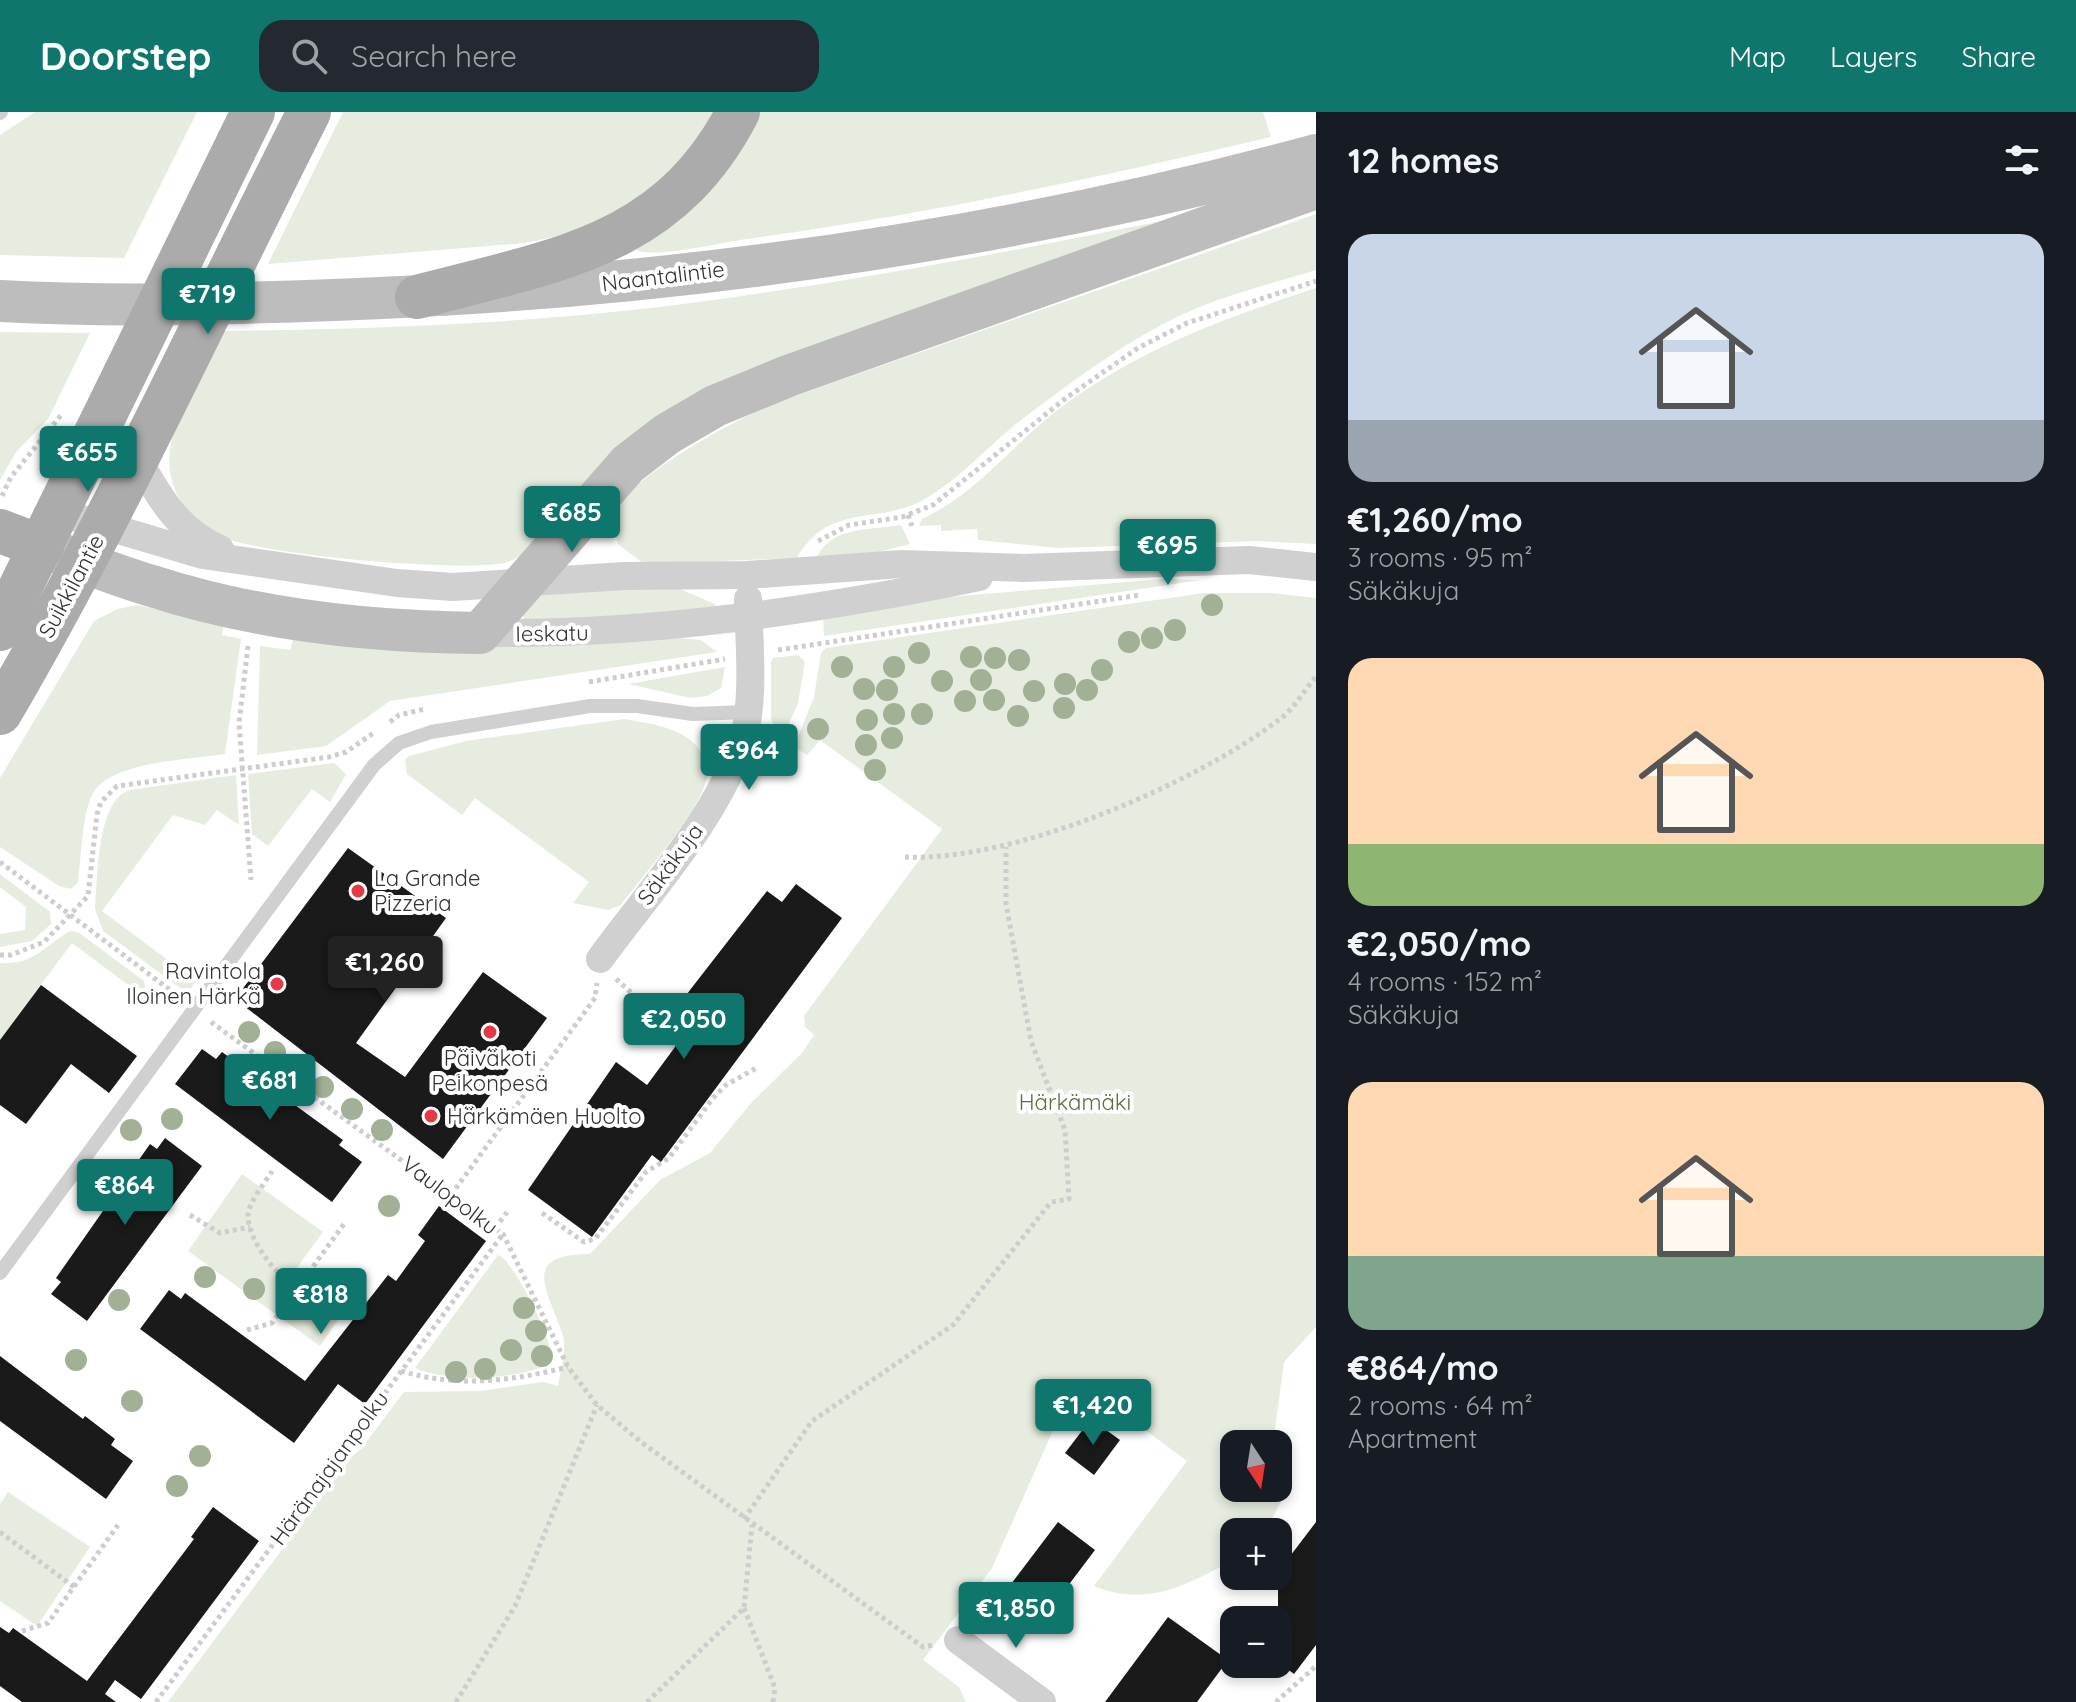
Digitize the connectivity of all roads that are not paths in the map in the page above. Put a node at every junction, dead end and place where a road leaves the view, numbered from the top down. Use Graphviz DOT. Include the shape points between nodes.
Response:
graph roads {
  1 [pos="253,112"];
  2 [pos="309,112"];
  3 [pos="738,112"];
  4 [pos="1316,155"];
  5 [pos="1316,188"];
  6 [pos="417,297"];
  7 [pos="0,301"];
  8 [pos="146,443"];
  9 [pos="50,529"];
  10 [pos="0,531"];
  11 [pos="94,544"];
  12 [pos="239,557"];
  13 [pos="1316,567"];
  14 [pos="1023,568"];
  15 [pos="747,575"];
  16 [pos="523,584"];
  17 [pos="748,618"];
  18 [pos="0,629"];
  19 [pos="480,633"];
  20 [pos="748,712"];
  21 [pos="0,713"];
  22 [pos="606,967"];
  23 [pos="0,1273"];
  24 [pos="992,1608"];
  25 [pos="958,1640"];
  26 [pos="1042,1702"];
  1 -- 9 [label="main road, Suikkilantie" via="85,415"];
  2 -- 8 [label="main road, Suikkilantie"];
  3 -- 6 [label="main road" via="700,174 643,222 558,259"];
  4 -- 6 [label="main road, Naantalintie" via="1127,202 895,246 596,284"];
  5 -- 16 [label="main road" via="715,406 628,464"];
  6 -- 7 [label="main road, Naantalintie" via="134,304"];
  8 -- 11 [label="main road, Suikkilantie"];
  8 -- 12 [label="street, Ieskatu" via="166,509 202,541"];
  9 -- 10 [label="main road"];
  9 -- 11 [label="main road"];
  9 -- 18 [label="main road, Suikkilantie"];
  11 -- 12 [label="street, Ieskatu"];
  11 -- 19 [label="main road, Ieskatu" via="153,587 272,615 409,632"];
  11 -- 21 [label="main road, Suikkilantie"];
  12 -- 16 [label="street, Ieskatu" via="397,583"];
  13 -- 14 [label="street, Ieskatu" via="1234,560"];
  14 -- 15 [label="street, Ieskatu" via="901,564"];
  14 -- 17 [label="street, Ieskatu"];
  15 -- 16 [label="street, Ieskatu"];
  15 -- 17 [label="street, Säkäkuja"];
  16 -- 19 [label="main road"];
  17 -- 19 [label="street, Ieskatu" via="620,631"];
  17 -- 20 [label="street, Säkäkuja"];
  20 -- 22 [label="street, Säkäkuja" via="744,738 708,812"];
  20 -- 23 [label="lane" via="693,714 590,706 431,732 399,743 374,765"];
  24 -- 25 [label="lane" via="984,1602"];
  25 -- 26 [label="street"];
}
